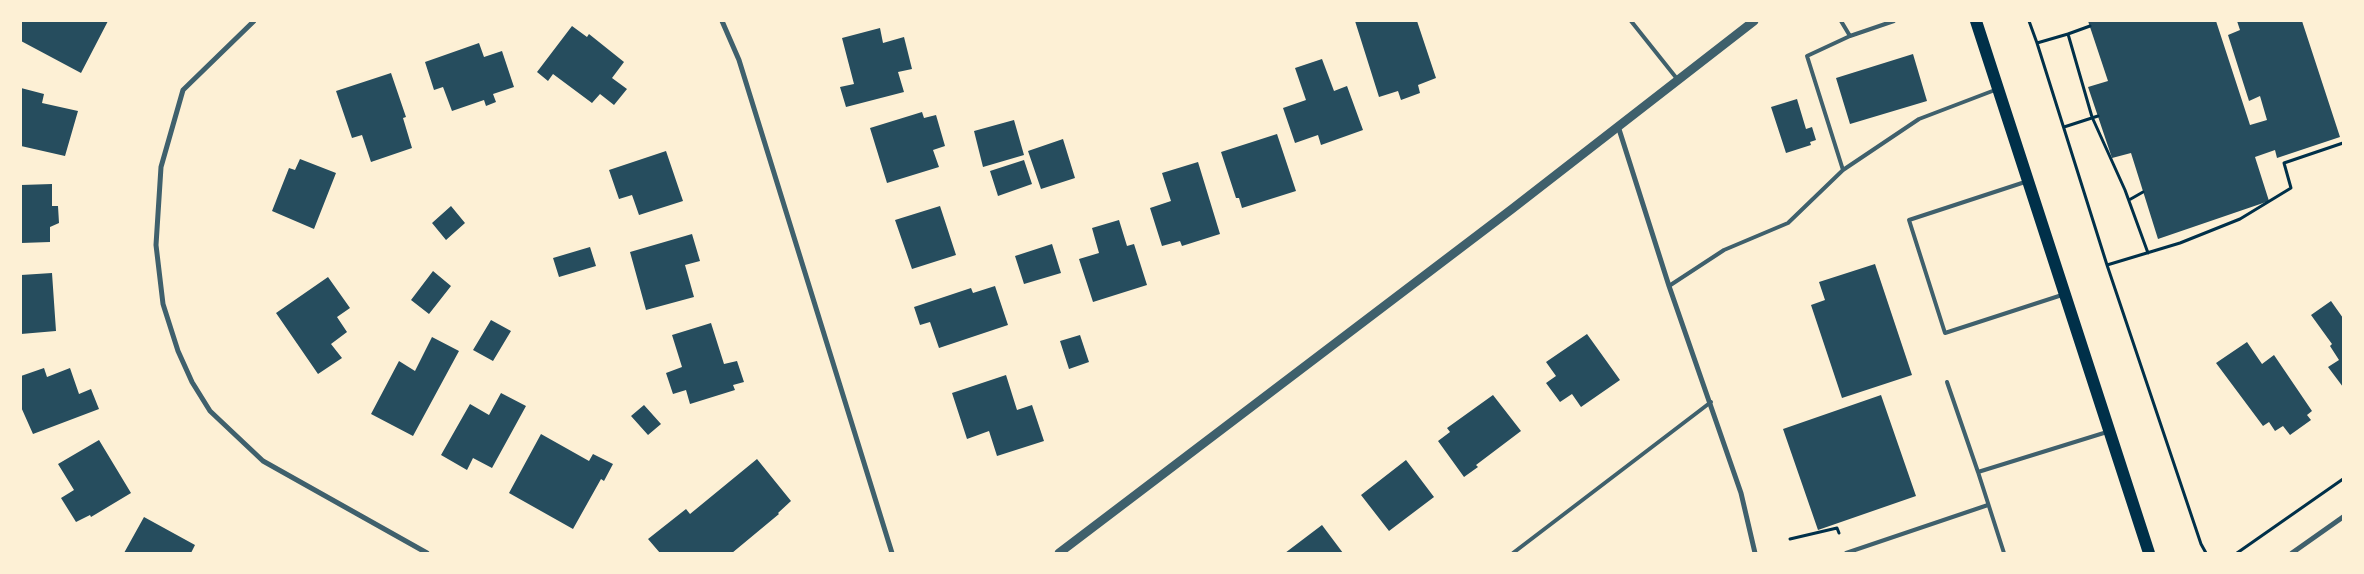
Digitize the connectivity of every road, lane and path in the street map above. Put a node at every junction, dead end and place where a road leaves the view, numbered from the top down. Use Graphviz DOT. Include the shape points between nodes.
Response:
graph roads {
  1 [pos="254,21"];
  2 [pos="722,21"];
  3 [pos="1631,21"];
  4 [pos="1754,21"];
  5 [pos="1841,21"];
  6 [pos="1894,21"];
  7 [pos="1976,21"];
  8 [pos="2030,21"];
  9 [pos="2090,26"];
  10 [pos="2068,34"];
  11 [pos="1850,36"];
  12 [pos="2037,43"];
  13 [pos="1678,80"];
  14 [pos="1998,89"];
  15 [pos="2098,116"];
  16 [pos="2092,117"];
  17 [pos="1618,126"];
  18 [pos="2064,127"];
  19 [pos="2343,143"];
  20 [pos="1843,170"];
  21 [pos="2028,181"];
  22 [pos="2143,192"];
  23 [pos="2129,200"];
  24 [pos="2148,253"];
  25 [pos="2107,265"];
  26 [pos="1669,286"];
  27 [pos="2065,295"];
  28 [pos="1947,382"];
  29 [pos="1710,402"];
  30 [pos="2109,431"];
  31 [pos="1978,472"];
  32 [pos="2343,478"];
  33 [pos="1988,505"];
  34 [pos="2343,517"];
  35 [pos="1837,528"];
  36 [pos="1790,539"];
  37 [pos="427,553"];
  38 [pos="892,553"];
  39 [pos="1059,553"];
  40 [pos="1514,553"];
  41 [pos="1755,553"];
  42 [pos="1846,553"];
  43 [pos="2004,553"];
  44 [pos="2149,553"];
  45 [pos="2206,553"];
  46 [pos="2237,553"];
  47 [pos="2292,553"];
  1 -- 37 [label="street" via="183,90 161,167 156,245 163,304 178,351 210,412 263,462"];
  2 -- 38 [label="street" via="739,60"];
  3 -- 13 [label="lane"];
  4 -- 13 [label="street"];
  5 -- 11 [label="lane"];
  6 -- 11 [label="lane"];
  7 -- 14 [label="main road"];
  8 -- 12 [label="path"];
  9 -- 10 [label="path"];
  10 -- 12 [label="path"];
  10 -- 16 [label="path"];
  11 -- 20 [label="lane" via="1807,56"];
  12 -- 18 [label="path"];
  13 -- 17 [label="street"];
  14 -- 20 [label="lane" via="1920,119"];
  14 -- 21 [label="main road"];
  15 -- 16 [label="path"];
  16 -- 18 [label="path"];
  16 -- 23 [label="path"];
  17 -- 26 [label="street"];
  17 -- 39 [label="street"];
  18 -- 25 [label="path"];
  19 -- 24 [label="path" via="2284,163 2291,188 2240,219"];
  20 -- 26 [label="lane" via="1788,223 1724,250"];
  21 -- 27 [label="main road"];
  21 -- 27 [label="lane" via="1909,220 1945,332"];
  22 -- 23 [label="path"];
  23 -- 24 [label="path"];
  24 -- 25 [label="path"];
  25 -- 45 [label="path"];
  26 -- 29 [label="street"];
  27 -- 30 [label="main road"];
  28 -- 31 [label="lane"];
  29 -- 40 [label="lane"];
  29 -- 41 [label="street" via="1741,493"];
  30 -- 31 [label="lane"];
  30 -- 44 [label="main road"];
  31 -- 33 [label="lane"];
  32 -- 46 [label="path"];
  33 -- 42 [label="lane"];
  33 -- 43 [label="lane"];
  34 -- 47 [label="street"];
  35 -- 36 [label="path"];
}
